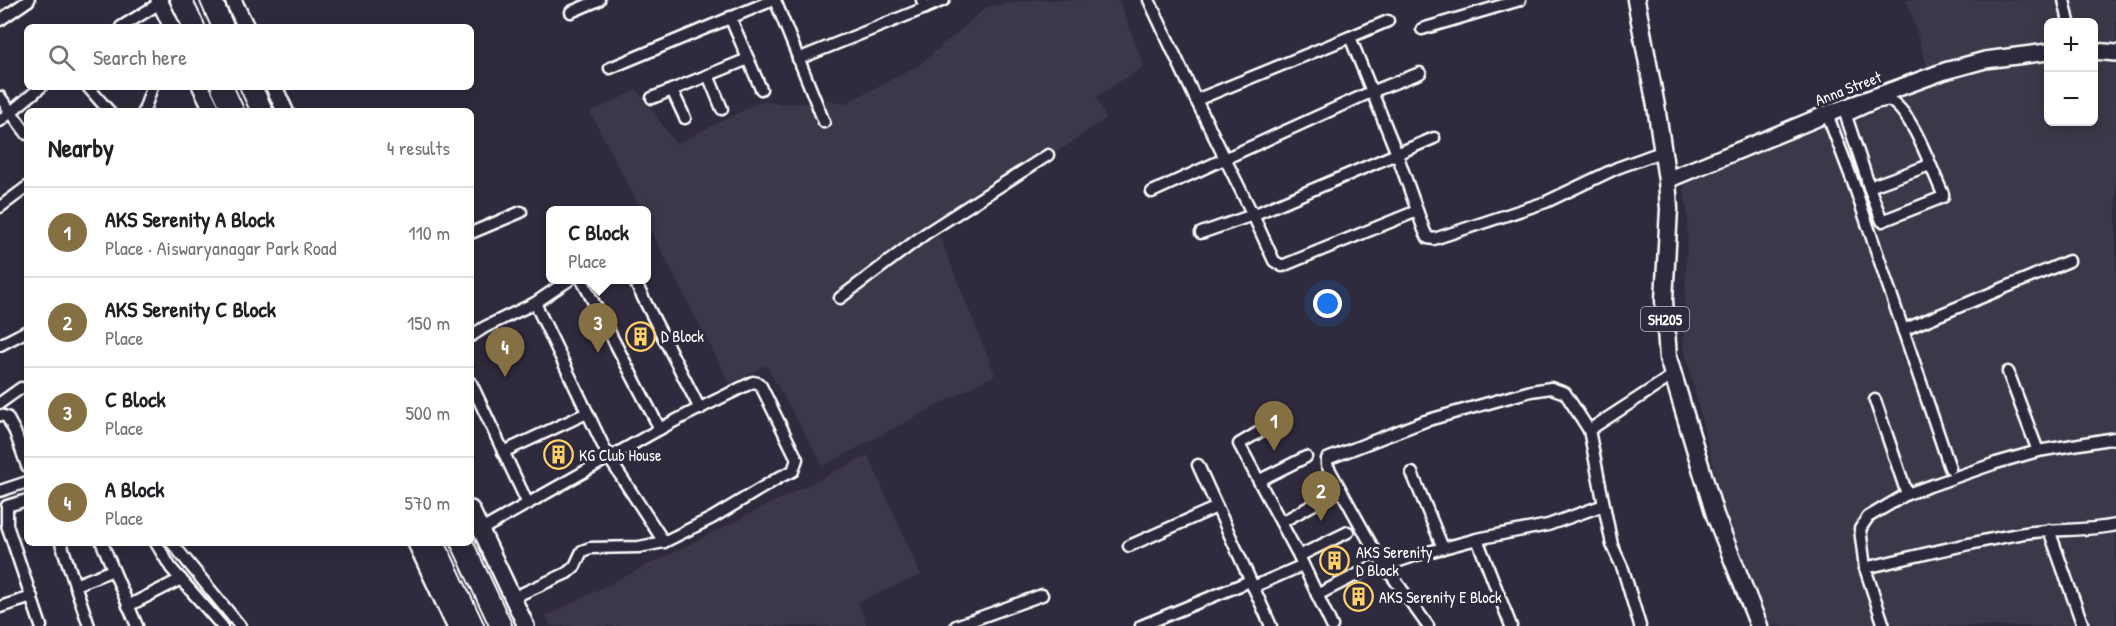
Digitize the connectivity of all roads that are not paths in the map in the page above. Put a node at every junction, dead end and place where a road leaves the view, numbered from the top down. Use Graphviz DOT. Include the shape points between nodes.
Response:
graph roads {
  1 [pos="29,0"];
  2 [pos="181,0"];
  3 [pos="211,0"];
  4 [pos="233,0"];
  5 [pos="599,0"];
  6 [pos="774,0"];
  7 [pos="944,0"];
  8 [pos="1149,0"];
  9 [pos="1520,0"];
  10 [pos="1636,0"];
  11 [pos="2064,0"];
  12 [pos="924,4"];
  13 [pos="161,5"];
  14 [pos="571,12"];
  15 [pos="730,17"];
  16 [pos="2068,18"];
  17 [pos="0,20"];
  18 [pos="1388,21"];
  19 [pos="126,24"];
  20 [pos="164,24"];
  21 [pos="170,24"];
  22 [pos="193,24"];
  23 [pos="222,24"];
  24 [pos="245,24"];
  25 [pos="1422,29"];
  26 [pos="1350,37"];
  27 [pos="2098,51"];
  28 [pos="2044,53"];
  29 [pos="2116,53"];
  30 [pos="748,59"];
  31 [pos="798,59"];
  32 [pos="610,68"];
  33 [pos="1420,73"];
  34 [pos="708,75"];
  35 [pos="761,89"];
  36 [pos="37,90"];
  37 [pos="91,90"];
  38 [pos="151,90"];
  39 [pos="202,90"];
  40 [pos="223,90"];
  41 [pos="252,90"];
  42 [pos="275,90"];
  43 [pos="672,90"];
  44 [pos="1371,92"];
  45 [pos="0,97"];
  46 [pos="652,98"];
  47 [pos="1196,100"];
  48 [pos="106,108"];
  49 [pos="145,108"];
  50 [pos="212,108"];
  51 [pos="232,108"];
  52 [pos="261,108"];
  53 [pos="284,108"];
  54 [pos="722,109"];
  55 [pos="10,112"];
  56 [pos="1827,114"];
  57 [pos="685,118"];
  58 [pos="0,121"];
  59 [pos="824,122"];
  60 [pos="24,130"];
  61 [pos="1434,138"];
  62 [pos="1661,152"];
  63 [pos="1397,154"];
  64 [pos="1048,155"];
  65 [pos="1224,160"];
  66 [pos="1930,165"];
  67 [pos="1667,180"];
  68 [pos="1868,183"];
  69 [pos="1854,184"];
  70 [pos="24,189"];
  71 [pos="1152,192"];
  72 [pos="0,207"];
  73 [pos="1417,211"];
  74 [pos="521,212"];
  75 [pos="1253,215"];
  76 [pos="474,232"];
  77 [pos="1201,234"];
  78 [pos="2069,261"];
  79 [pos="562,284"];
  80 [pos="585,284"];
  81 [pos="637,284"];
  82 [pos="840,298"];
  83 [pos="535,303"];
  84 [pos="1903,330"];
  85 [pos="24,333"];
  86 [pos="474,334"];
  87 [pos="0,345"];
  88 [pos="2008,372"];
  89 [pos="1672,376"];
  90 [pos="21,388"];
  91 [pos="474,389"];
  92 [pos="1875,400"];
  93 [pos="0,403"];
  94 [pos="700,409"];
  95 [pos="586,413"];
  96 [pos="0,415"];
  97 [pos="1281,419"];
  98 [pos="660,429"];
  99 [pos="1590,430"];
  100 [pos="2115,438"];
  101 [pos="503,452"];
  102 [pos="2038,452"];
  103 [pos="1306,457"];
  104 [pos="24,458"];
  105 [pos="609,458"];
  106 [pos="1198,465"];
  107 [pos="1950,468"];
  108 [pos="1412,473"];
  109 [pos="1260,480"];
  110 [pos="24,483"];
  111 [pos="0,491"];
  112 [pos="1908,494"];
  113 [pos="1327,497"];
  114 [pos="24,501"];
  115 [pos="528,504"];
  116 [pos="1604,504"];
  117 [pos="1217,507"];
  118 [pos="474,515"];
  119 [pos="1282,522"];
  120 [pos="2116,525"];
  121 [pos="3,526"];
  122 [pos="481,530"];
  123 [pos="2049,530"];
  124 [pos="1348,532"];
  125 [pos="1477,539"];
  126 [pos="664,542"];
  127 [pos="62,546"];
  128 [pos="103,546"];
  129 [pos="158,546"];
  130 [pos="174,546"];
  131 [pos="417,546"];
  132 [pos="435,546"];
  133 [pos="463,546"];
  134 [pos="1129,546"];
  135 [pos="1443,548"];
  136 [pos="1301,560"];
  137 [pos="1385,566"];
  138 [pos="1372,567"];
  139 [pos="1865,568"];
  140 [pos="113,570"];
  141 [pos="181,579"];
  142 [pos="1252,584"];
  143 [pos="75,585"];
  144 [pos="1042,595"];
  145 [pos="1317,595"];
  146 [pos="32,597"];
  147 [pos="512,598"];
  148 [pos="128,606"];
  149 [pos="0,607"];
  150 [pos="40,626"];
  151 [pos="89,626"];
  152 [pos="137,626"];
  153 [pos="222,626"];
  154 [pos="240,626"];
  155 [pos="454,626"];
  156 [pos="473,626"];
  157 [pos="501,626"];
  158 [pos="526,626"];
  159 [pos="956,626"];
  160 [pos="1141,626"];
  161 [pos="1271,626"];
  162 [pos="1332,626"];
  163 [pos="1428,626"];
  164 [pos="1511,626"];
  165 [pos="1640,626"];
  166 [pos="1759,626"];
  167 [pos="1884,626"];
  168 [pos="2083,626"];
  1 -- 17 [label="street"];
  2 -- 22 [label="highway"];
  3 -- 23 [label="highway"];
  4 -- 24 [label="street"];
  5 -- 14 [label="street"];
  6 -- 15 [label="street"];
  6 -- 31 [label="street"];
  7 -- 12 [label="street"];
  8 -- 47 [label="street"];
  9 -- 25 [label="street"];
  10 -- 62 [label="main road, SH205"];
  11 -- 16 [label="street"];
  12 -- 31 [label="street"];
  13 -- 19 [label="street"];
  13 -- 20 [label="street"];
  13 -- 21 [label="street"];
  15 -- 30 [label="street"];
  15 -- 32 [label="street"];
  18 -- 26 [label="street"];
  26 -- 44 [label="street"];
  26 -- 47 [label="street"];
  27 -- 29 [label="street"];
  28 -- 56 [label="street, Anna Street" via="1985,60 1945,71"];
  30 -- 34 [label="street"];
  30 -- 35 [label="street"];
  31 -- 59 [label="street"];
  33 -- 44 [label="street"];
  34 -- 43 [label="street"];
  34 -- 54 [label="street"];
  36 -- 55 [label="street"];
  37 -- 48 [label="street"];
  38 -- 49 [label="street"];
  39 -- 50 [label="street"];
  40 -- 51 [label="highway"];
  41 -- 52 [label="highway"];
  42 -- 53 [label="street"];
  43 -- 46 [label="street"];
  43 -- 57 [label="street"];
  44 -- 63 [label="street"];
  44 -- 65 [label="street"];
  45 -- 55 [label="street"];
  47 -- 65 [label="street"];
  55 -- 58 [label="street"];
  55 -- 60 [label="street"];
  56 -- 67 [label="street, Anna Street"];
  56 -- 69 [label="street"];
  61 -- 63 [label="street"];
  62 -- 67 [label="main road, SH205"];
  62 -- 73 [label="street" via="1546,202 1434,239 1428,238"];
  63 -- 73 [label="street"];
  63 -- 75 [label="street"];
  64 -- 82 [label="street" via="925,234"];
  65 -- 71 [label="street"];
  65 -- 75 [label="street"];
  66 -- 68 [label="street"];
  66 -- 68 [label="street" via="1943,198 1882,221"];
  66 -- 68 [label="street" via="1908,117 1897,104 1889,100 1875,103 1846,116"];
  67 -- 89 [label="main road, SH205" via="1664,300"];
  68 -- 69 [label="street"];
  69 -- 84 [label="street"];
  70 -- 72 [label="street"];
  73 -- 75 [label="street" via="1282,266 1274,261"];
  74 -- 76 [label="street"];
  75 -- 77 [label="street"];
  78 -- 84 [label="street"];
  79 -- 83 [label="street"];
  80 -- 98 [label="street"];
  81 -- 94 [label="street"];
  83 -- 86 [label="street"];
  83 -- 95 [label="street"];
  84 -- 107 [label="street"];
  85 -- 87 [label="street"];
  88 -- 102 [label="street"];
  89 -- 99 [label="street"];
  89 -- 166 [label="main road, SH205" via="1714,515"];
  90 -- 93 [label="street"];
  91 -- 101 [label="street"];
  92 -- 112 [label="street"];
  94 -- 98 [label="street"];
  94 -- 126 [label="street" via="758,383 797,462 793,471"];
  95 -- 101 [label="street"];
  95 -- 105 [label="street"];
  96 -- 104 [label="street" via="7,417"];
  97 -- 109 [label="street" via="1239,444"];
  98 -- 105 [label="street"];
  99 -- 116 [label="street"];
  99 -- 137 [label="street" via="1565,393 1551,388 1425,421 1327,459"];
  100 -- 102 [label="street"];
  101 -- 115 [label="street"];
  102 -- 112 [label="street"];
  103 -- 109 [label="street"];
  105 -- 115 [label="street"];
  105 -- 126 [label="street"];
  106 -- 117 [label="street"];
  108 -- 135 [label="street"];
  109 -- 119 [label="street"];
  110 -- 111 [label="street"];
  112 -- 139 [label="street" via="1868,517 1860,529"];
  113 -- 119 [label="street"];
  114 -- 121 [label="street" via="7,506"];
  115 -- 122 [label="street"];
  116 -- 125 [label="street" via="1548,525"];
  116 -- 165 [label="street" via="1612,545"];
  117 -- 134 [label="street"];
  117 -- 142 [label="street"];
  118 -- 122 [label="street"];
  119 -- 136 [label="street"];
  120 -- 123 [label="street"];
  121 -- 146 [label="street"];
  122 -- 147 [label="street"];
  123 -- 139 [label="street"];
  123 -- 168 [label="street"];
  124 -- 136 [label="street"];
  125 -- 135 [label="street"];
  125 -- 164 [label="street"];
  126 -- 147 [label="street" via="590,548 582,551 567,573"];
  127 -- 143 [label="street"];
  128 -- 140 [label="street"];
  129 -- 141 [label="street"];
  130 -- 154 [label="street"];
  131 -- 155 [label="street"];
  132 -- 156 [label="highway"];
  133 -- 157 [label="highway"];
  135 -- 137 [label="street"];
  136 -- 142 [label="street"];
  136 -- 145 [label="street"];
  137 -- 163 [label="street"];
  138 -- 145 [label="street"];
  139 -- 167 [label="street"];
  140 -- 143 [label="street"];
  140 -- 148 [label="street"];
  141 -- 148 [label="street"];
  141 -- 153 [label="street"];
  142 -- 160 [label="street"];
  142 -- 161 [label="street"];
  143 -- 151 [label="street"];
  144 -- 159 [label="street"];
  145 -- 162 [label="street"];
  146 -- 149 [label="street"];
  146 -- 150 [label="street"];
  147 -- 158 [label="street"];
  148 -- 152 [label="street"];
}
